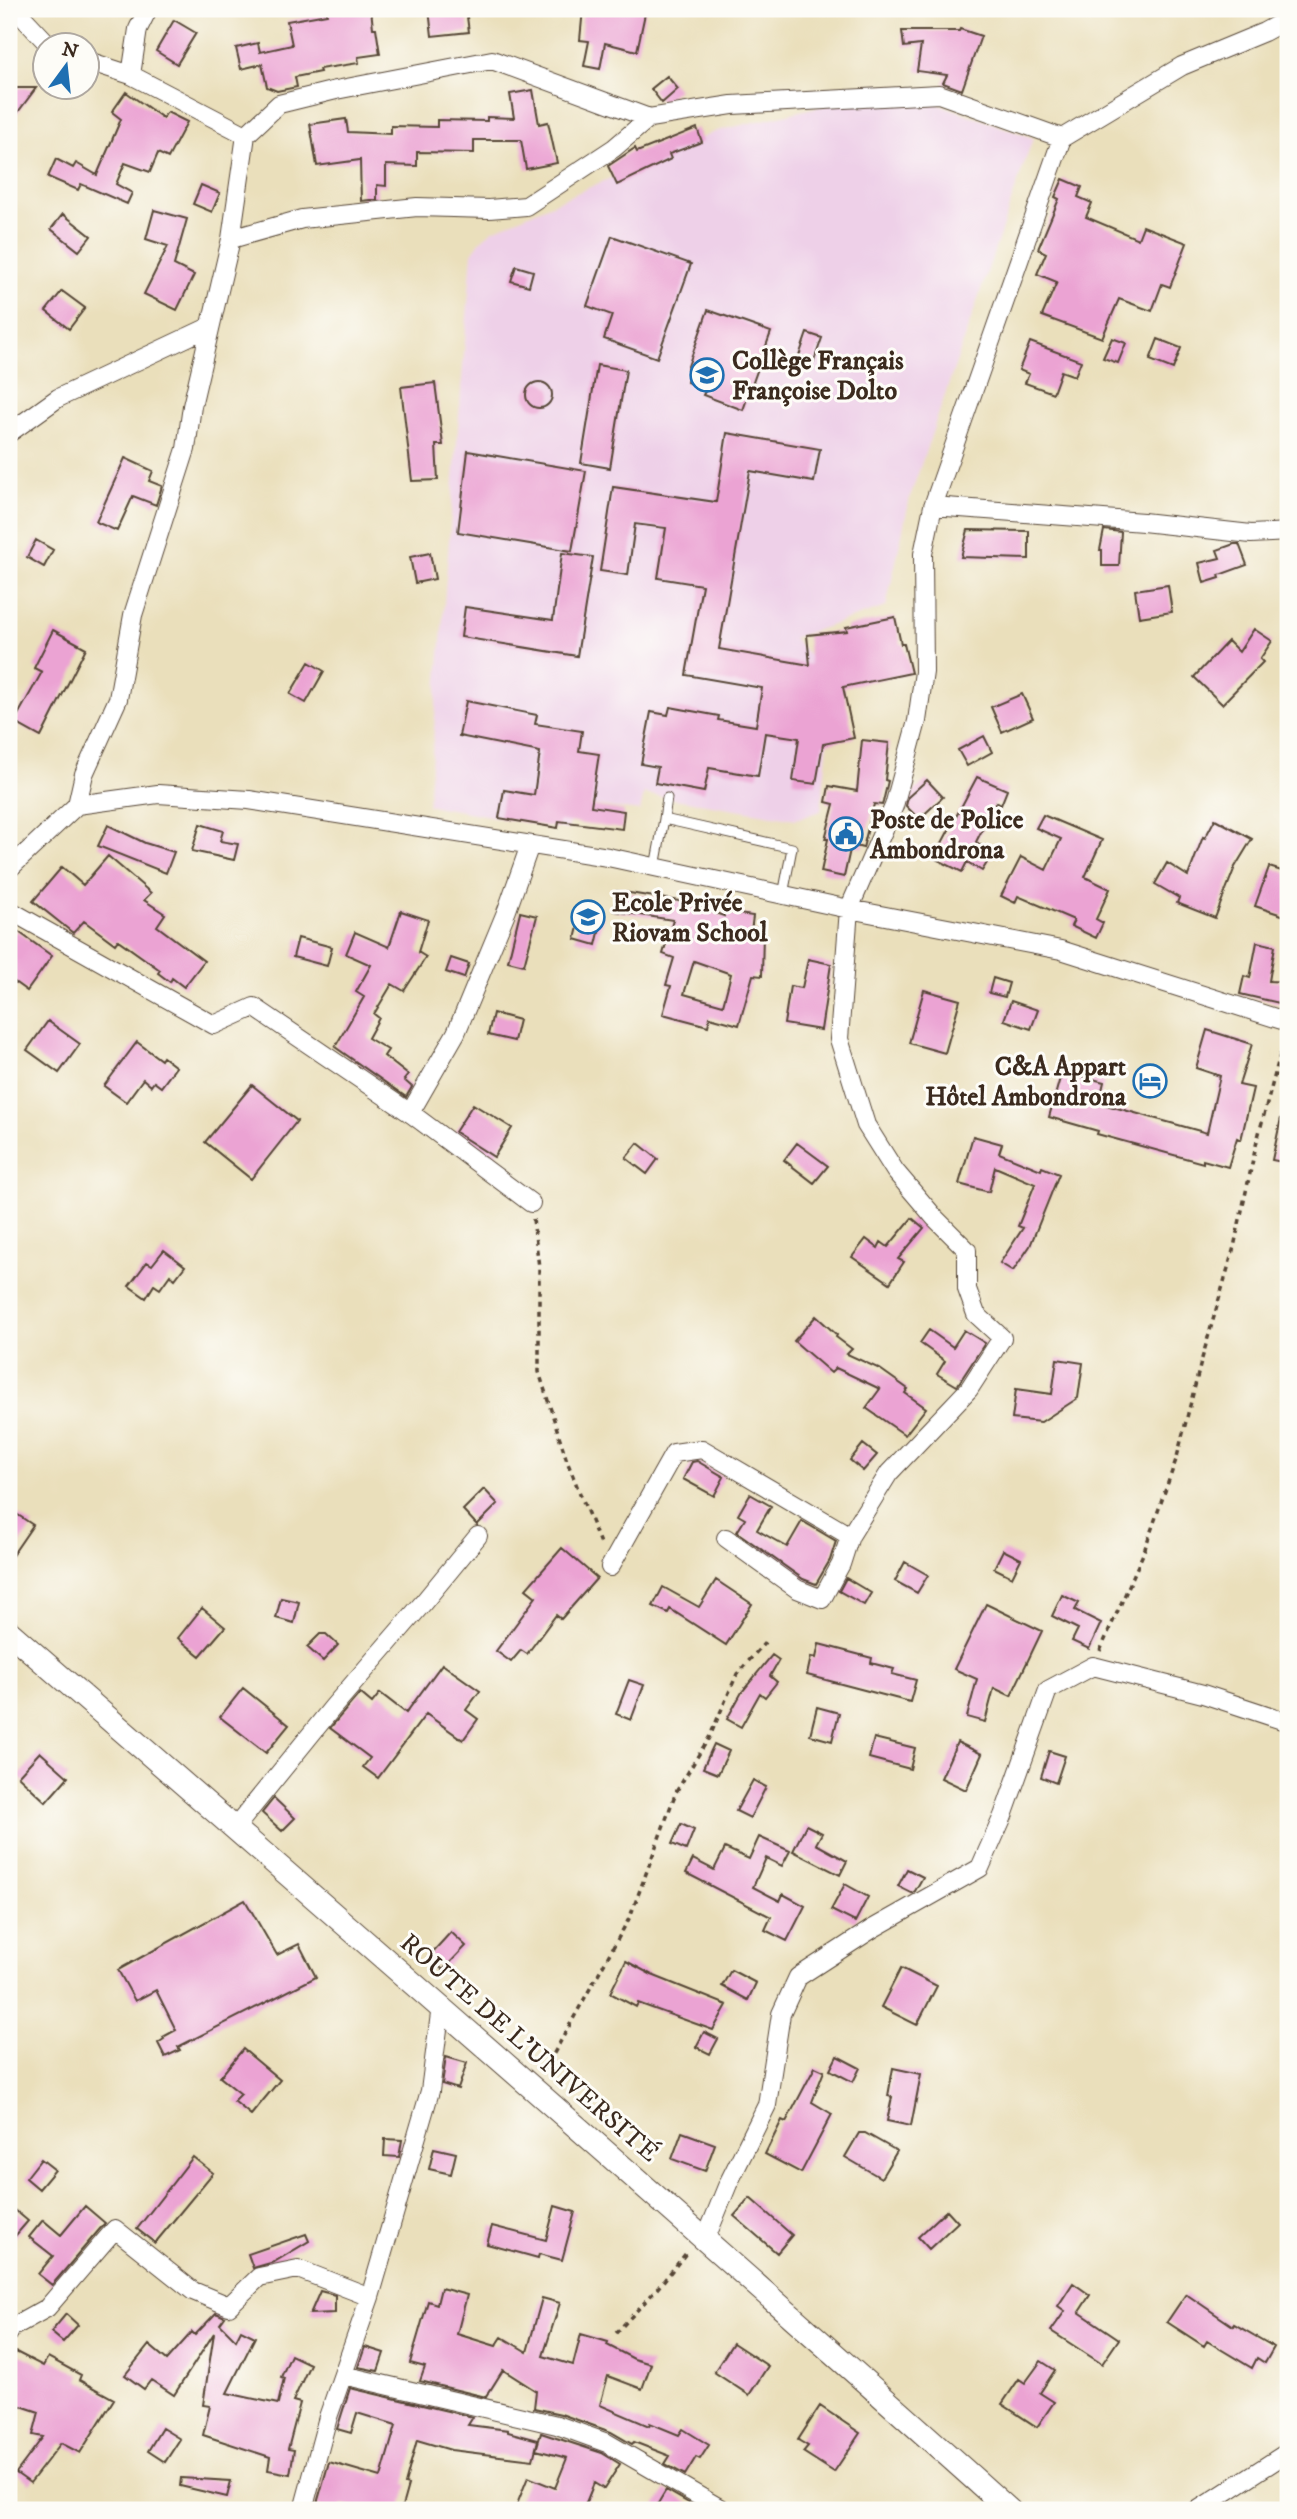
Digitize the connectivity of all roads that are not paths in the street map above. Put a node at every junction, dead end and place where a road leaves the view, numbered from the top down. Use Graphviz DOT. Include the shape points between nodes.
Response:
graph roads {
  1 [pos="148,9"];
  2 [pos="9,13"];
  3 [pos="1288,19"];
  4 [pos="37,32"];
  5 [pos="102,66"];
  6 [pos="131,75"];
  7 [pos="649,118"];
  8 [pos="246,135"];
  9 [pos="1062,138"];
  10 [pos="231,239"];
  11 [pos="209,327"];
  12 [pos="9,433"];
  13 [pos="933,506"];
  14 [pos="1288,532"];
  15 [pos="667,798"];
  16 [pos="76,805"];
  17 [pos="664,819"];
  18 [pos="530,845"];
  19 [pos="655,867"];
  20 [pos="9,869"];
  21 [pos="783,895"];
  22 [pos="849,909"];
  23 [pos="9,910"];
  24 [pos="1287,1030"];
  25 [pos="410,1113"];
  26 [pos="531,1203"];
  27 [pos="478,1536"];
  28 [pos="850,1536"];
  29 [pos="726,1538"];
  30 [pos="610,1567"];
  31 [pos="9,1632"];
  32 [pos="1288,1722"];
  33 [pos="235,1828"];
  34 [pos="441,2006"];
  35 [pos="704,2236"];
  36 [pos="370,2297"];
  37 [pos="9,2333"];
  38 [pos="343,2375"];
  39 [pos="1288,2452"];
  40 [pos="303,2510"];
  41 [pos="723,2510"];
  42 [pos="1009,2510"];
  43 [pos="1198,2510"];
  1 -- 6 [label="street" via="138,29"];
  2 -- 4 [label="street" via="19,13"];
  3 -- 9 [label="street" via="1182,66"];
  5 -- 6 [label="street"];
  6 -- 8 [label="street"];
  7 -- 8 [label="street" via="492,60 279,104"];
  7 -- 9 [label="street" via="732,105 939,94"];
  7 -- 10 [label="street" via="614,148 526,206 417,207 302,219"];
  8 -- 10 [label="street"];
  9 -- 13 [label="street"];
  10 -- 11 [label="street"];
  11 -- 12 [label="street" via="58,398"];
  11 -- 16 [label="street" via="186,449 133,615 118,699 84,774"];
  13 -- 14 [label="street" via="1251,534"];
  13 -- 22 [label="street" via="923,554 924,672 916,721 894,806"];
  15 -- 17 [label="lane"];
  16 -- 18 [label="street" via="158,794 249,800"];
  16 -- 20 [label="street"];
  17 -- 19 [label="lane"];
  17 -- 21 [label="lane" via="792,848"];
  18 -- 19 [label="street"];
  18 -- 25 [label="street" via="456,1033"];
  19 -- 21 [label="street"];
  21 -- 22 [label="street"];
  22 -- 24 [label="street" via="1061,950"];
  22 -- 28 [label="street" via="839,1039 866,1125 895,1171 967,1250 967,1289 976,1314 1002,1338 969,1389 889,1473"];
  23 -- 25 [label="street" via="214,1026 254,1007"];
  25 -- 26 [label="street"];
  27 -- 33 [label="street"];
  28 -- 29 [label="street" via="822,1599 797,1589"];
  28 -- 30 [label="street" via="702,1449 674,1453"];
  31 -- 33 [label="street, ROUTE DE L'UNIVERSITÉ"];
  32 -- 35 [label="street" via="1094,1666 1048,1690 980,1868 798,1977 781,2014 767,2105"];
  33 -- 34 [label="street, ROUTE DE L'UNIVERSITÉ"];
  34 -- 35 [label="street, ROUTE DE L'UNIVERSITÉ"];
  34 -- 36 [label="street" via="430,2091"];
  35 -- 42 [label="street, ROUTE DE L'UNIVERSITÉ"];
  36 -- 37 [label="street" via="298,2269 259,2277 229,2306 194,2291 115,2229 47,2308"];
  36 -- 38 [label="street"];
  38 -- 40 [label="street"];
  38 -- 41 [label="street" via="557,2425 607,2443"];
  39 -- 43 [label="street"];
}
